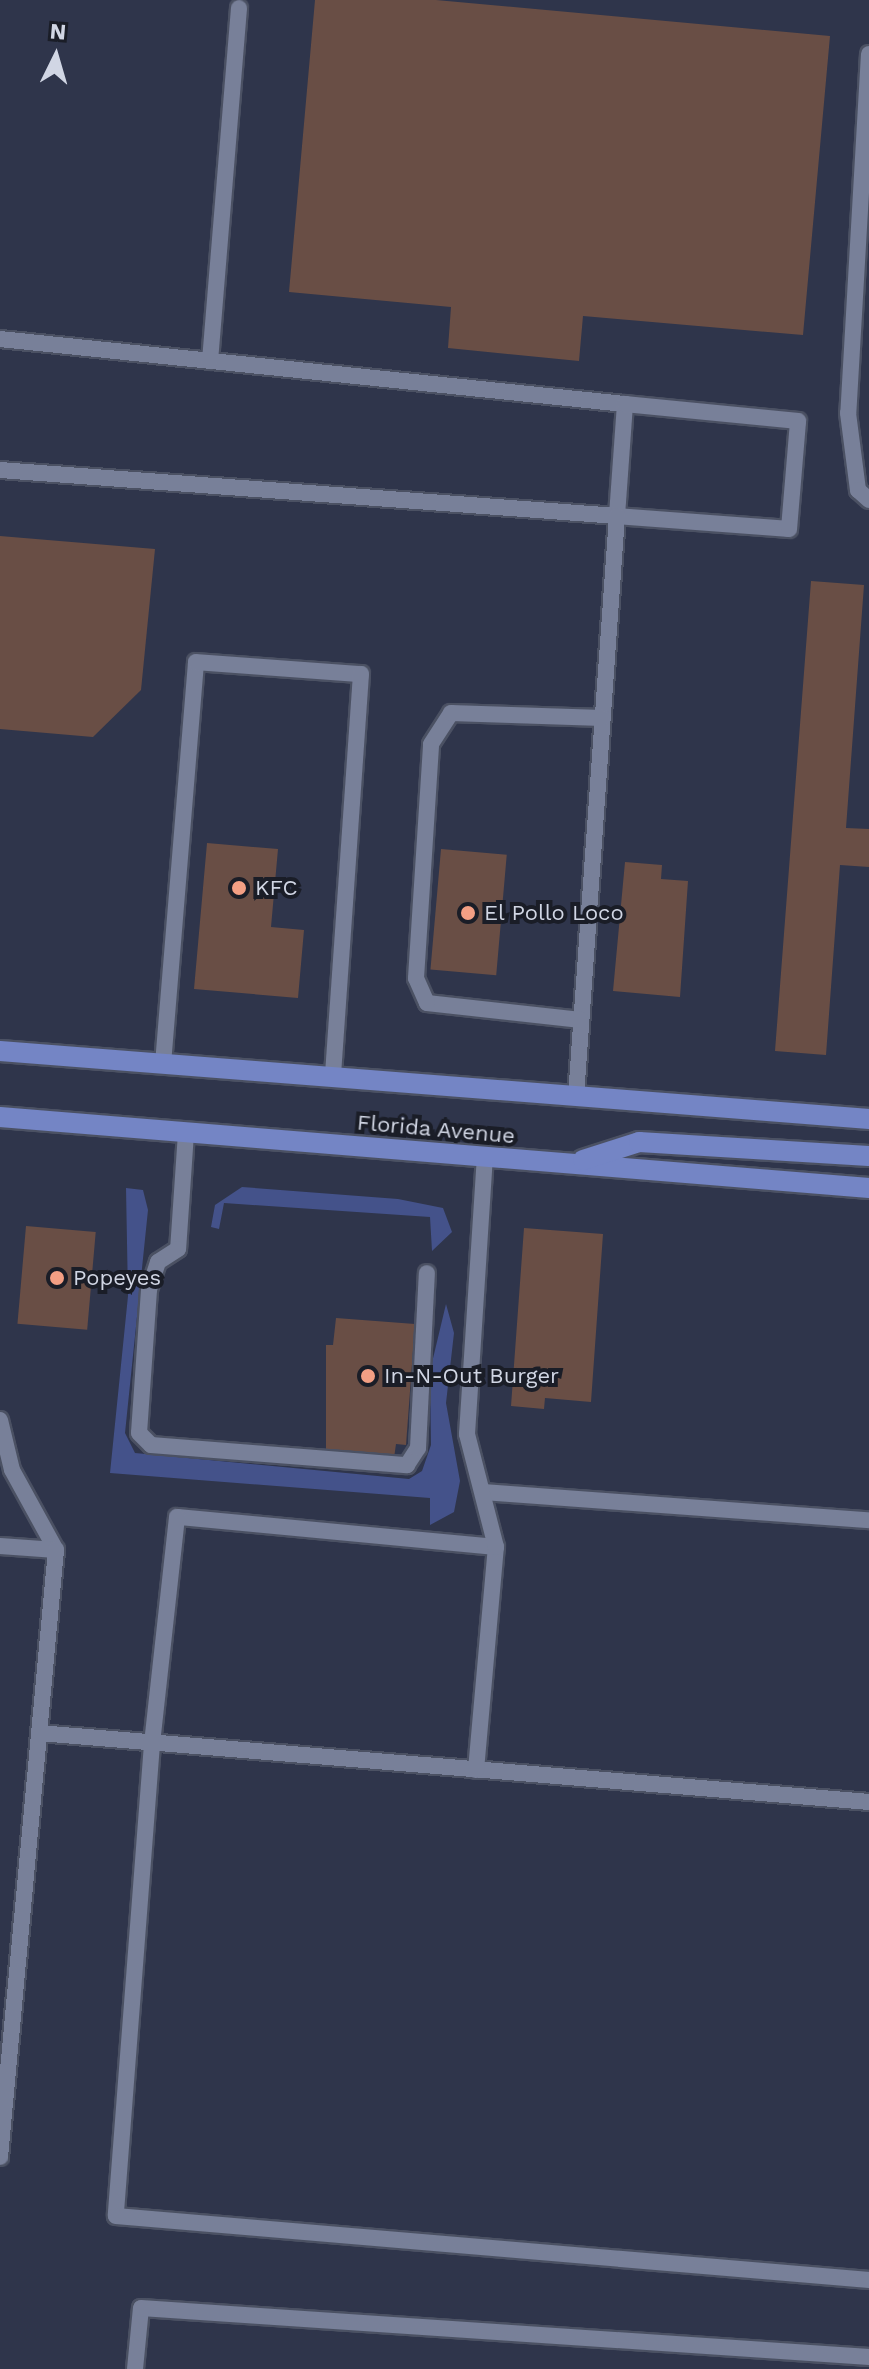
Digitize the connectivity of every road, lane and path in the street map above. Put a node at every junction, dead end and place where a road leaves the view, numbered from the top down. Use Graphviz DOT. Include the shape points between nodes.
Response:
graph roads {
  1 [pos="239,8"];
  2 [pos="869,54"];
  3 [pos="0,339"];
  4 [pos="210,361"];
  5 [pos="625,404"];
  6 [pos="0,470"];
  7 [pos="869,500"];
  8 [pos="617,516"];
  9 [pos="602,718"];
  10 [pos="581,1020"];
  11 [pos="0,1051"];
  12 [pos="163,1064"];
  13 [pos="333,1077"];
  14 [pos="576,1096"];
  15 [pos="0,1117"];
  16 [pos="869,1119"];
  17 [pos="186,1133"];
  18 [pos="869,1156"];
  19 [pos="485,1157"];
  20 [pos="572,1164"];
  21 [pos="869,1188"];
  22 [pos="427,1273"];
  23 [pos="0,1420"];
  24 [pos="484,1492"];
  25 [pos="869,1520"];
  26 [pos="0,1546"];
  27 [pos="496,1547"];
  28 [pos="56,1550"];
  29 [pos="39,1733"];
  30 [pos="152,1744"];
  31 [pos="476,1770"];
  32 [pos="869,1802"];
  33 [pos="6,2002"];
  34 [pos="0,2157"];
  35 [pos="869,2280"];
  36 [pos="869,2357"];
  37 [pos="135,2369"];
  1 -- 4 [label="lane"];
  2 -- 7 [label="lane" via="848,413 858,490"];
  3 -- 4 [label="lane"];
  4 -- 5 [label="lane"];
  5 -- 8 [label="lane"];
  5 -- 8 [label="lane" via="798,421 789,529"];
  6 -- 8 [label="lane"];
  8 -- 9 [label="lane"];
  9 -- 10 [label="lane"];
  9 -- 10 [label="lane" via="451,713 431,744 416,978 427,1003"];
  10 -- 14 [label="lane"];
  11 -- 12 [label="main road, Florida Avenue"];
  12 -- 13 [label="main road, Florida Avenue"];
  12 -- 13 [label="lane" via="196,662 361,674"];
  13 -- 14 [label="main road, Florida Avenue"];
  14 -- 16 [label="main road, Florida Avenue"];
  15 -- 17 [label="main road, Florida Avenue"];
  17 -- 19 [label="main road, Florida Avenue"];
  17 -- 22 [label="lane" via="178,1249 158,1262 149,1290 139,1433 151,1445 407,1465 418,1448"];
  18 -- 20 [label="main road" via="639,1142"];
  19 -- 20 [label="main road, Florida Avenue"];
  19 -- 24 [label="lane" via="467,1434"];
  20 -- 21 [label="main road, Florida Avenue"];
  23 -- 28 [label="lane" via="12,1470"];
  24 -- 25 [label="lane"];
  24 -- 27 [label="lane"];
  26 -- 28 [label="lane"];
  27 -- 30 [label="lane" via="177,1517"];
  27 -- 31 [label="lane"];
  28 -- 29 [label="lane"];
  29 -- 30 [label="lane"];
  29 -- 33 [label="lane"];
  30 -- 31 [label="lane"];
  30 -- 35 [label="lane" via="116,2216"];
  31 -- 32 [label="lane"];
  33 -- 34 [label="lane"];
  36 -- 37 [label="lane" via="141,2308"];
}
